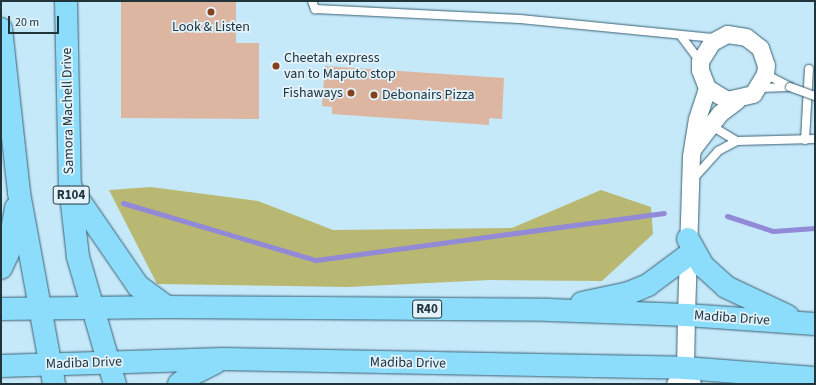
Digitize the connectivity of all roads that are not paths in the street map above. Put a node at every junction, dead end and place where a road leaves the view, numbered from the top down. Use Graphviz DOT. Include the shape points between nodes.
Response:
graph roads {
  1 [pos="66,1"];
  2 [pos="312,1"];
  3 [pos="1,29"];
  4 [pos="681,36"];
  5 [pos="718,38"];
  6 [pos="700,61"];
  7 [pos="810,69"];
  8 [pos="762,81"];
  9 [pos="790,87"];
  10 [pos="707,88"];
  11 [pos="815,96"];
  12 [pos="736,101"];
  13 [pos="710,125"];
  14 [pos="815,139"];
  15 [pos="805,140"];
  16 [pos="737,141"];
  17 [pos="692,149"];
  18 [pos="690,184"];
  19 [pos="70,186"];
  20 [pos="19,193"];
  21 [pos="688,247"];
  22 [pos="1,268"];
  23 [pos="167,307"];
  24 [pos="1,309"];
  25 [pos="38,309"];
  26 [pos="91,309"];
  27 [pos="549,310"];
  28 [pos="686,315"];
  29 [pos="811,324"];
  30 [pos="222,359"];
  31 [pos="109,362"];
  32 [pos="1,366"];
  33 [pos="640,368"];
  34 [pos="746,373"];
  35 [pos="51,374"];
  36 [pos="815,378"];
  37 [pos="684,379"];
  38 [pos="115,384"];
  39 [pos="180,384"];
  40 [pos="657,384"];
  41 [pos="715,384"];
  1 -- 19 [label="main road, Samora Machell Drive / R104"];
  2 -- 4 [label="lane" via="315,9 610,25"];
  3 -- 20 [label="main road"];
  4 -- 5 [label="lane"];
  4 -- 6 [label="lane"];
  5 -- 6 [label="street" via="707,47"];
  5 -- 8 [label="street" via="737,34 754,42 764,56"];
  6 -- 10 [label="street" via="701,75"];
  7 -- 15 [label="lane"];
  8 -- 9 [label="lane"];
  8 -- 9 [label="lane"];
  8 -- 12 [label="street" via="749,97"];
  9 -- 11 [label="lane, bridge"];
  10 -- 12 [label="street" via="720,98"];
  10 -- 17 [label="street" via="697,119"];
  12 -- 13 [label="street"];
  13 -- 16 [label="lane"];
  13 -- 17 [label="street"];
  14 -- 15 [label="lane"];
  15 -- 16 [label="lane"];
  16 -- 18 [label="lane" via="705,163"];
  17 -- 18 [label="street"];
  18 -- 21 [label="street"];
  19 -- 23 [label="main road" via="138,286"];
  19 -- 26 [label="main road, Samora Machell Drive / R104" via="78,257"];
  20 -- 22 [label="main road" via="8,253"];
  20 -- 25 [label="main road"];
  21 -- 27 [label="main road" via="648,285 629,293"];
  21 -- 28 [label="street"];
  21 -- 29 [label="main road" via="703,266 726,287 754,302"];
  23 -- 26 [label="main road, Madiba Drive / R40"];
  23 -- 27 [label="main road, Madiba Drive / R40"];
  24 -- 25 [label="main road, Madiba Drive / R40"];
  25 -- 26 [label="main road, Madiba Drive / R40"];
  25 -- 35 [label="main road"];
  26 -- 31 [label="main road, Samora Machell Drive / R104"];
  27 -- 28 [label="main road, Madiba Drive / R40"];
  28 -- 29 [label="main road, Madiba Drive / R40"];
  28 -- 37 [label="street"];
  30 -- 31 [label="main road, Madiba Drive"];
  30 -- 33 [label="main road, Madiba Drive"];
  30 -- 39 [label="main road" via="189,376"];
  31 -- 35 [label="main road, Madiba Drive"];
  31 -- 38 [label="main road, Samora Machell Drive / R104"];
  32 -- 35 [label="main road, Madiba Drive"];
  33 -- 37 [label="main road, Madiba Drive"];
  33 -- 40 [label="main road"];
  34 -- 36 [label="main road, Madiba Drive"];
  34 -- 37 [label="main road, Madiba Drive"];
  34 -- 41 [label="main road"];
}
